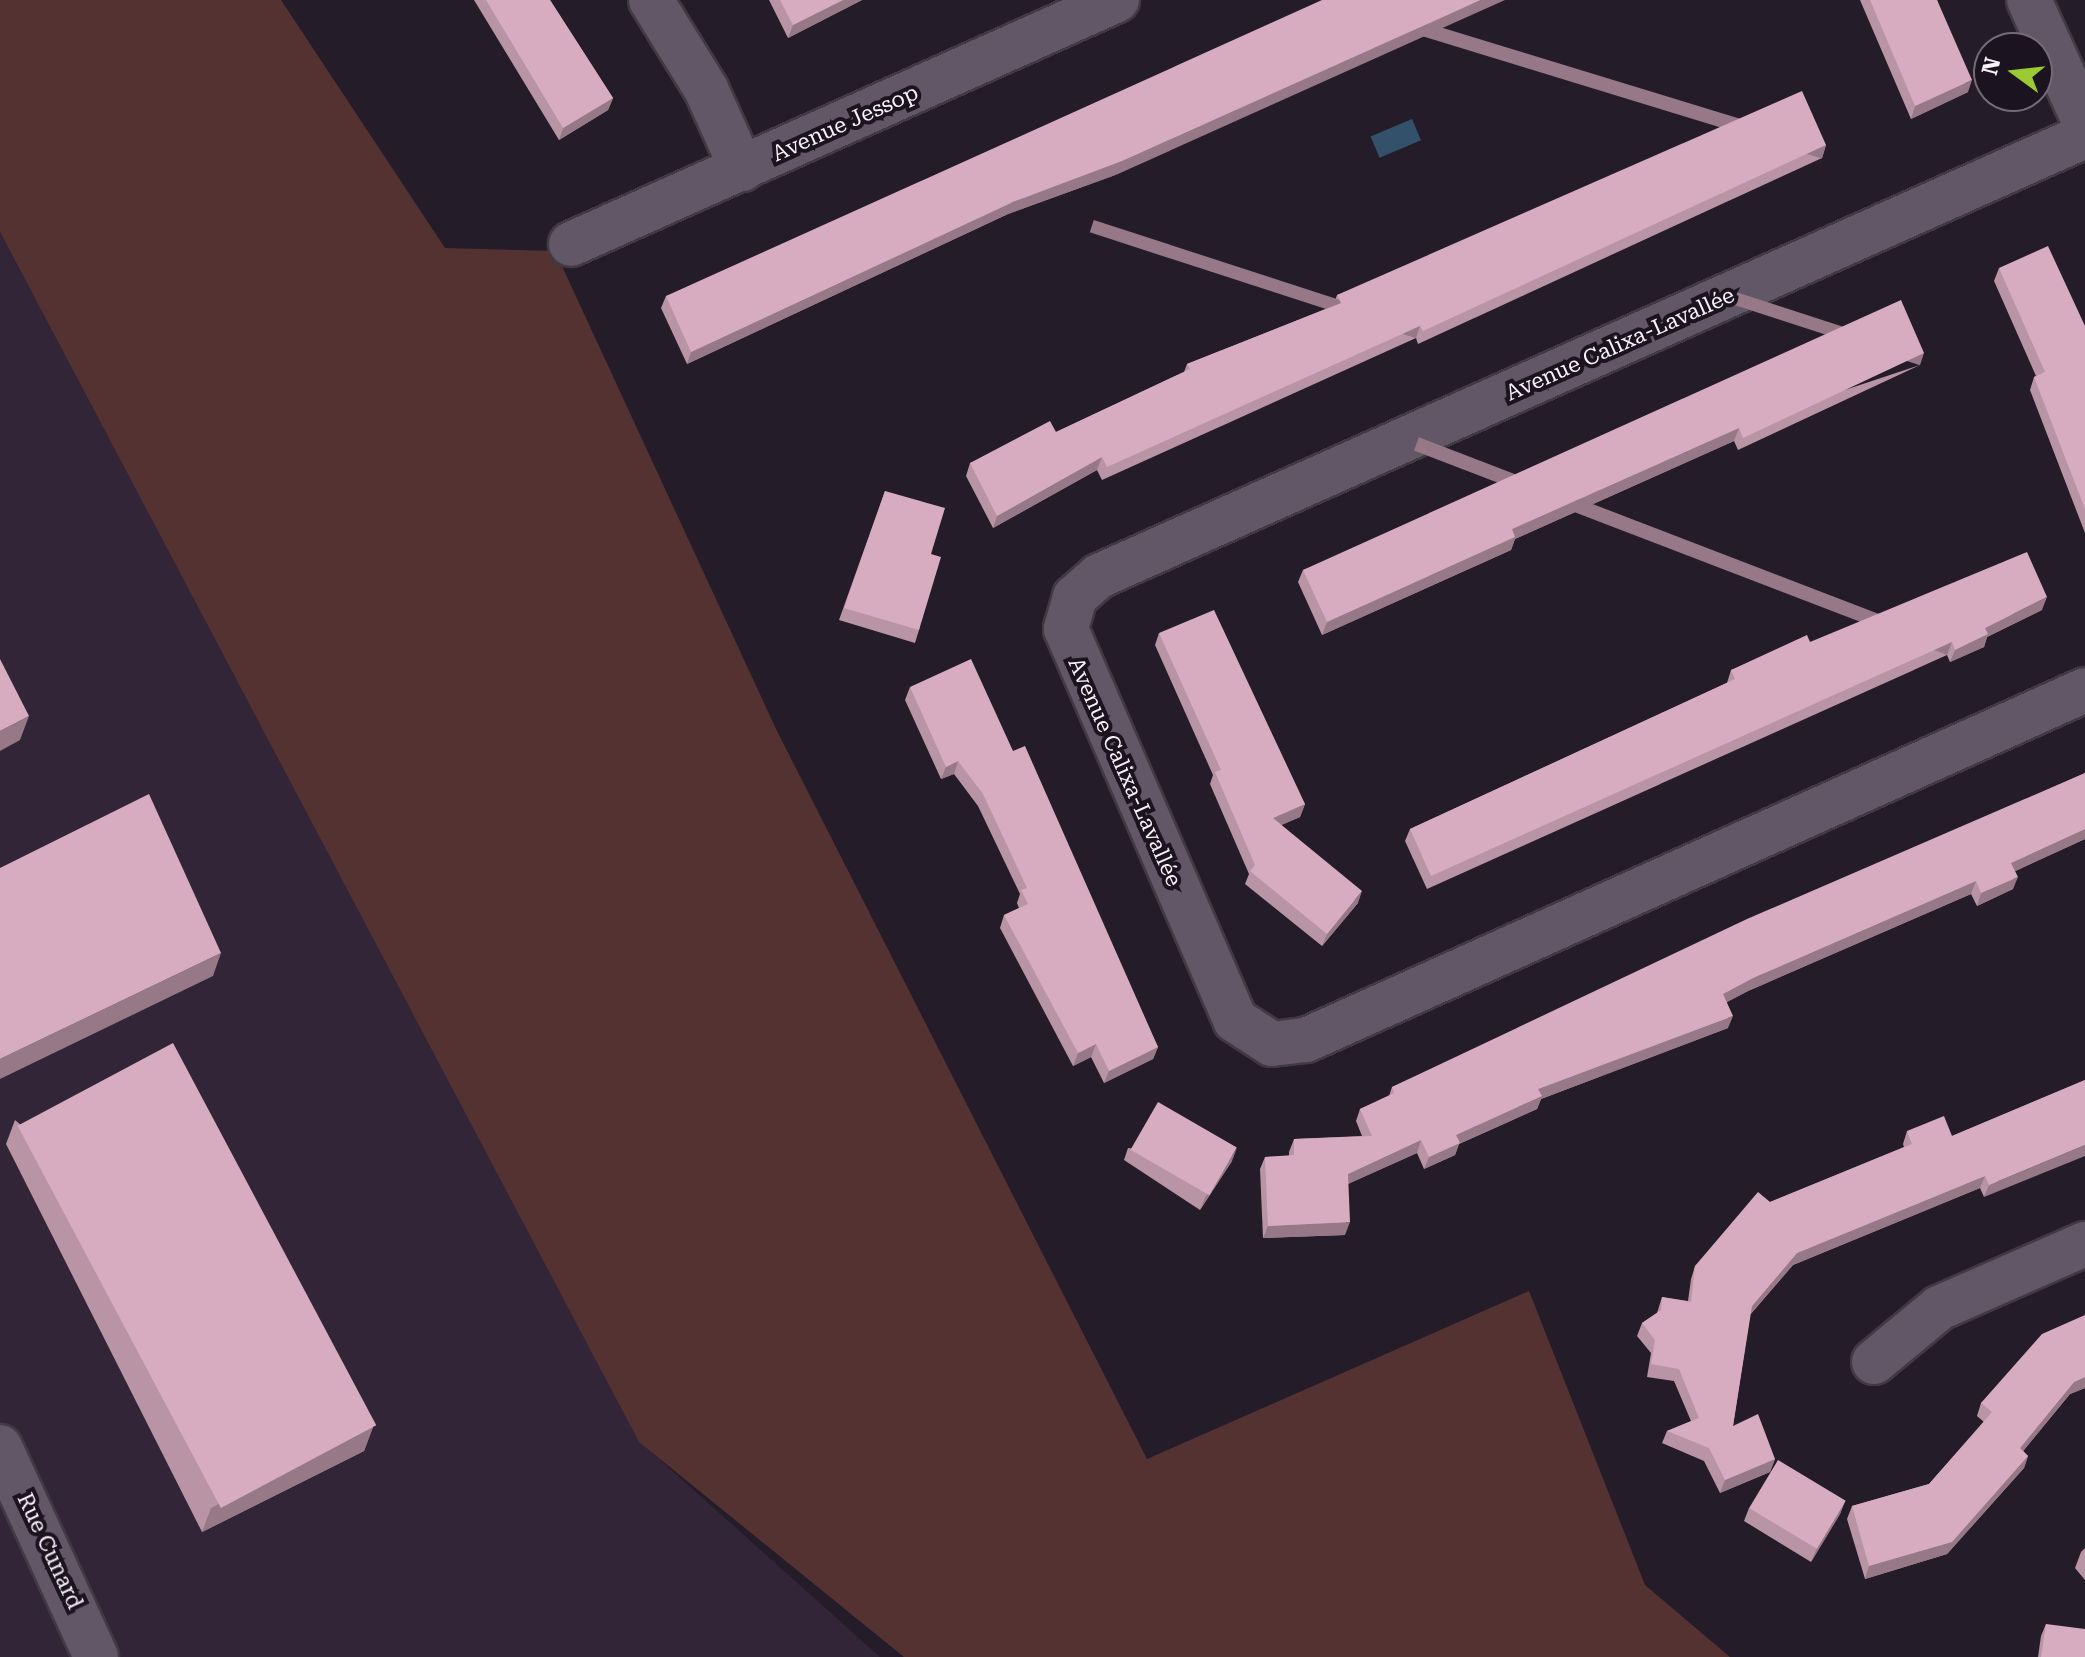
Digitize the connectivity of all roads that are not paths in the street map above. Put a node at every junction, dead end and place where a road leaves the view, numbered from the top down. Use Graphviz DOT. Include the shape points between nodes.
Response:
graph roads {
  1 [pos="651,0"];
  2 [pos="2029,0"];
  3 [pos="1114,1"];
  4 [pos="2085,123"];
  5 [pos="2085,136"];
  6 [pos="742,169"];
  7 [pos="571,244"];
  8 [pos="2085,690"];
  9 [pos="2085,1244"];
  10 [pos="1874,1362"];
  11 [pos="0,1447"];
  12 [pos="96,1657"];
  1 -- 6 [label="street" via="706,89"];
  2 -- 4 [label="street"];
  3 -- 6 [label="street, Avenue Jessop"];
  5 -- 8 [label="street, Avenue Calixa-Lavallée" via="1099,576 1075,597 1066,629 1235,1020 1272,1044 1306,1040"];
  6 -- 7 [label="street, Avenue Jessop"];
  9 -- 10 [label="street" via="1939,1308"];
  11 -- 12 [label="street, Rue Cunard"];
}
